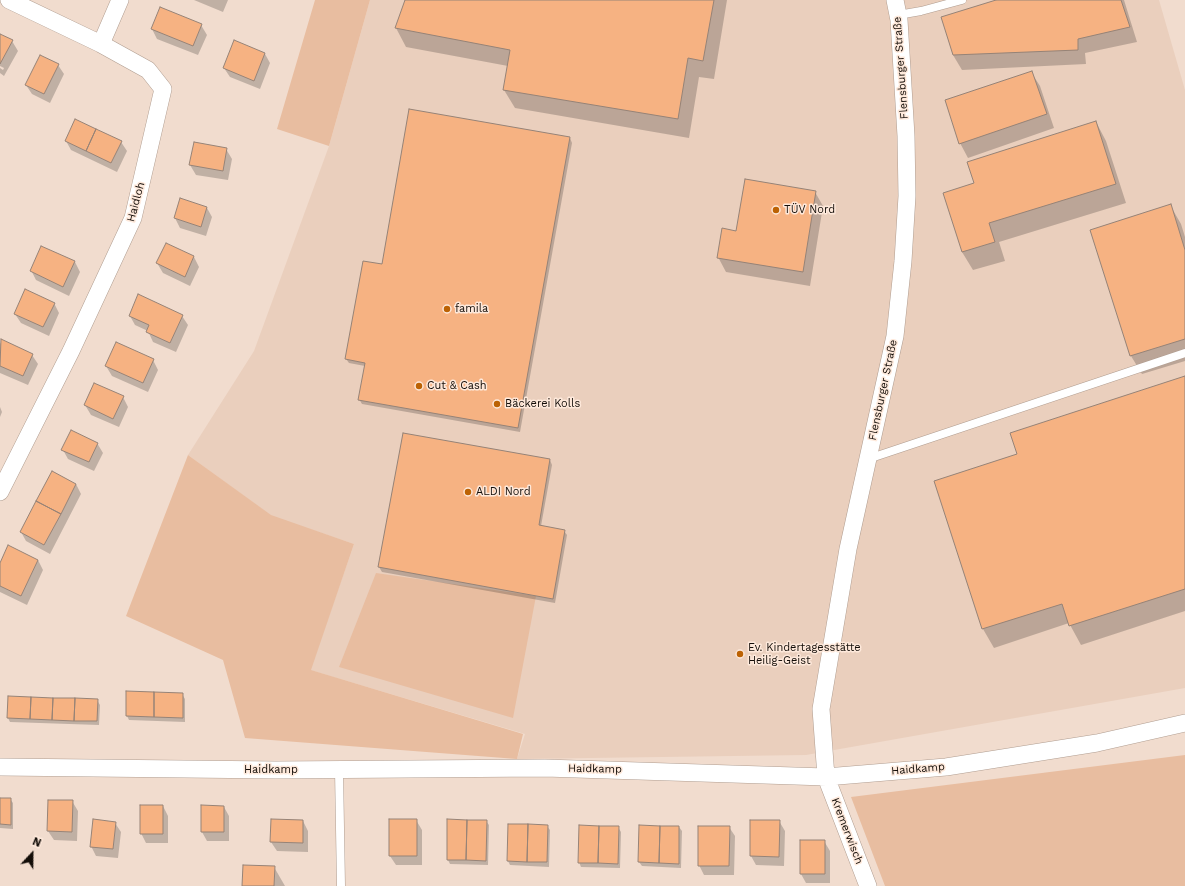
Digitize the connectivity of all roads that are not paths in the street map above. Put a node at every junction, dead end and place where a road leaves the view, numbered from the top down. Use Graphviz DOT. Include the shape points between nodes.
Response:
graph roads {
  1 [pos="10,0"];
  2 [pos="120,0"];
  3 [pos="962,0"];
  4 [pos="896,7"];
  5 [pos="101,44"];
  6 [pos="1185,353"];
  7 [pos="868,459"];
  8 [pos="0,492"];
  9 [pos="1185,723"];
  10 [pos="0,767"];
  11 [pos="339,770"];
  12 [pos="826,776"];
  13 [pos="341,886"];
  14 [pos="868,886"];
  1 -- 5 [label="street, Haidloh"];
  2 -- 5 [label="street"];
  3 -- 4 [label="lane" via="922,11"];
  4 -- 7 [label="street, Flensburger Straße" via="907,144 904,254 895,336"];
  5 -- 8 [label="street, Haidloh" via="148,70 163,89 133,218 71,352"];
  6 -- 7 [label="lane"];
  7 -- 12 [label="street, Flensburger Straße" via="848,549 821,709"];
  9 -- 12 [label="street, Haidkamp" via="1097,744 946,767"];
  10 -- 11 [label="street, Haidkamp"];
  11 -- 12 [label="street, Haidkamp" via="553,768"];
  11 -- 13 [label="lane"];
  12 -- 14 [label="street, Kremerwisch"];
}
